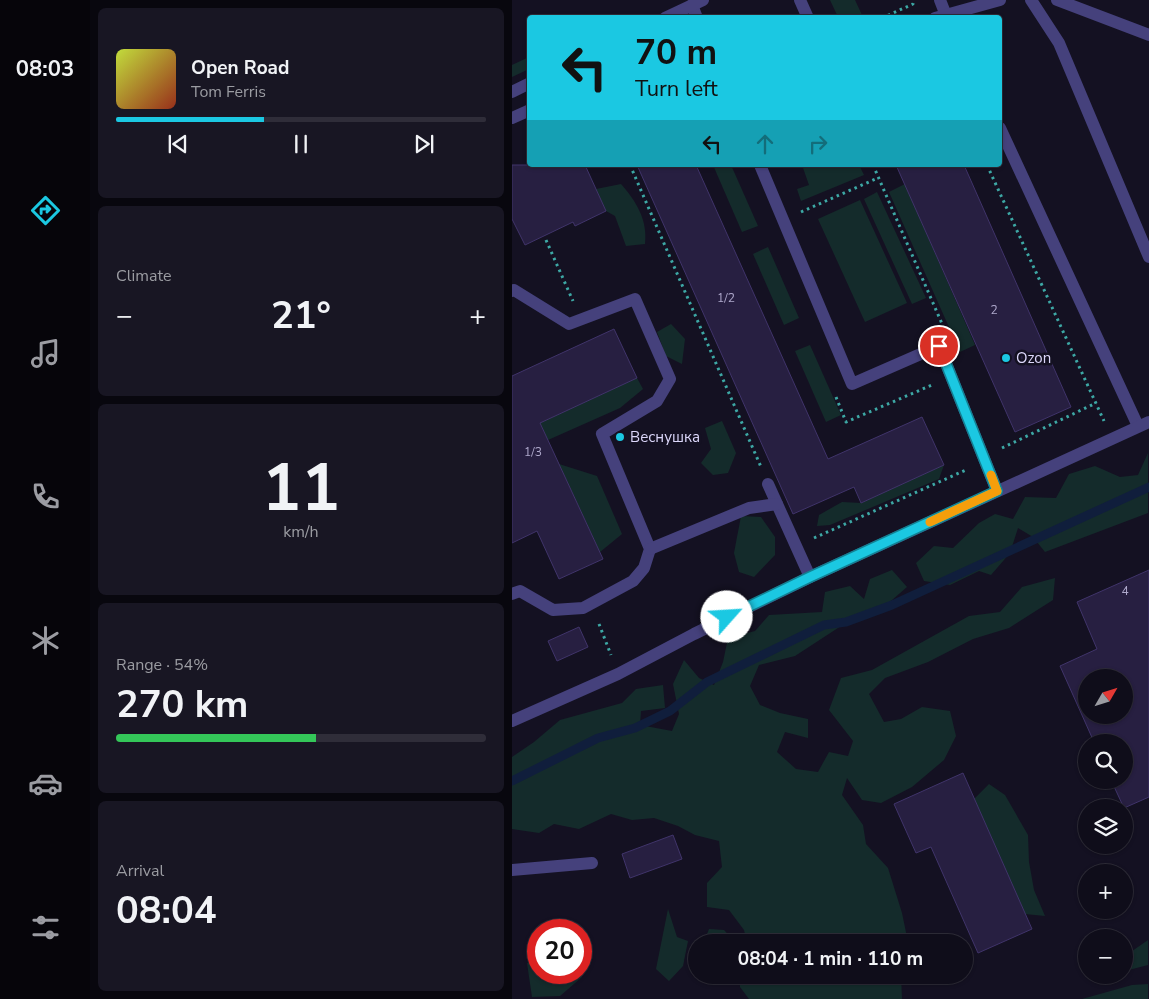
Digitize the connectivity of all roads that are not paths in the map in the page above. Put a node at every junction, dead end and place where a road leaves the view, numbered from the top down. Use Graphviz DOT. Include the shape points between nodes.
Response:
graph roads {
  1 [pos="800,0"];
  2 [pos="940,0"];
  3 [pos="1000,0"];
  4 [pos="1031,0"];
  5 [pos="1057,0"];
  6 [pos="698,2"];
  7 [pos="670,15"];
  8 [pos="697,15"];
  9 [pos="807,15"];
  10 [pos="943,15"];
  11 [pos="947,15"];
  12 [pos="1148,36"];
  13 [pos="527,84"];
  14 [pos="512,92"];
  15 [pos="527,111"];
  16 [pos="512,118"];
  17 [pos="1002,132"];
  18 [pos="761,167"];
  19 [pos="1148,257"];
  20 [pos="512,291"];
  21 [pos="1144,424"];
  22 [pos="768,484"];
  23 [pos="997,491"];
  24 [pos="777,504"];
  25 [pos="650,549"];
  26 [pos="810,577"];
  27 [pos="512,594"];
  28 [pos="512,721"];
  29 [pos="592,863"];
  30 [pos="512,870"];
  1 -- 9 [label="lane"];
  2 -- 10 [label="lane"];
  3 -- 11 [label="lane"];
  4 -- 19 [label="lane" via="1059,43"];
  5 -- 12 [label="lane"];
  6 -- 7 [label="lane"];
  6 -- 8 [label="lane"];
  13 -- 14 [label="lane"];
  15 -- 16 [label="lane"];
  17 -- 21 [label="lane"];
  18 -- 23 [label="lane" via="852,384 939,346"];
  20 -- 25 [label="lane" via="569,324 635,299 670,378 657,401 602,434"];
  21 -- 23 [label="lane"];
  22 -- 24 [label="lane"];
  23 -- 26 [label="lane"];
  24 -- 25 [label="lane" via="749,508"];
  24 -- 26 [label="lane"];
  25 -- 27 [label="lane" via="644,568 633,581 583,608 553,610 520,590"];
  26 -- 28 [label="lane" via="618,674"];
  29 -- 30 [label="lane"];
}
